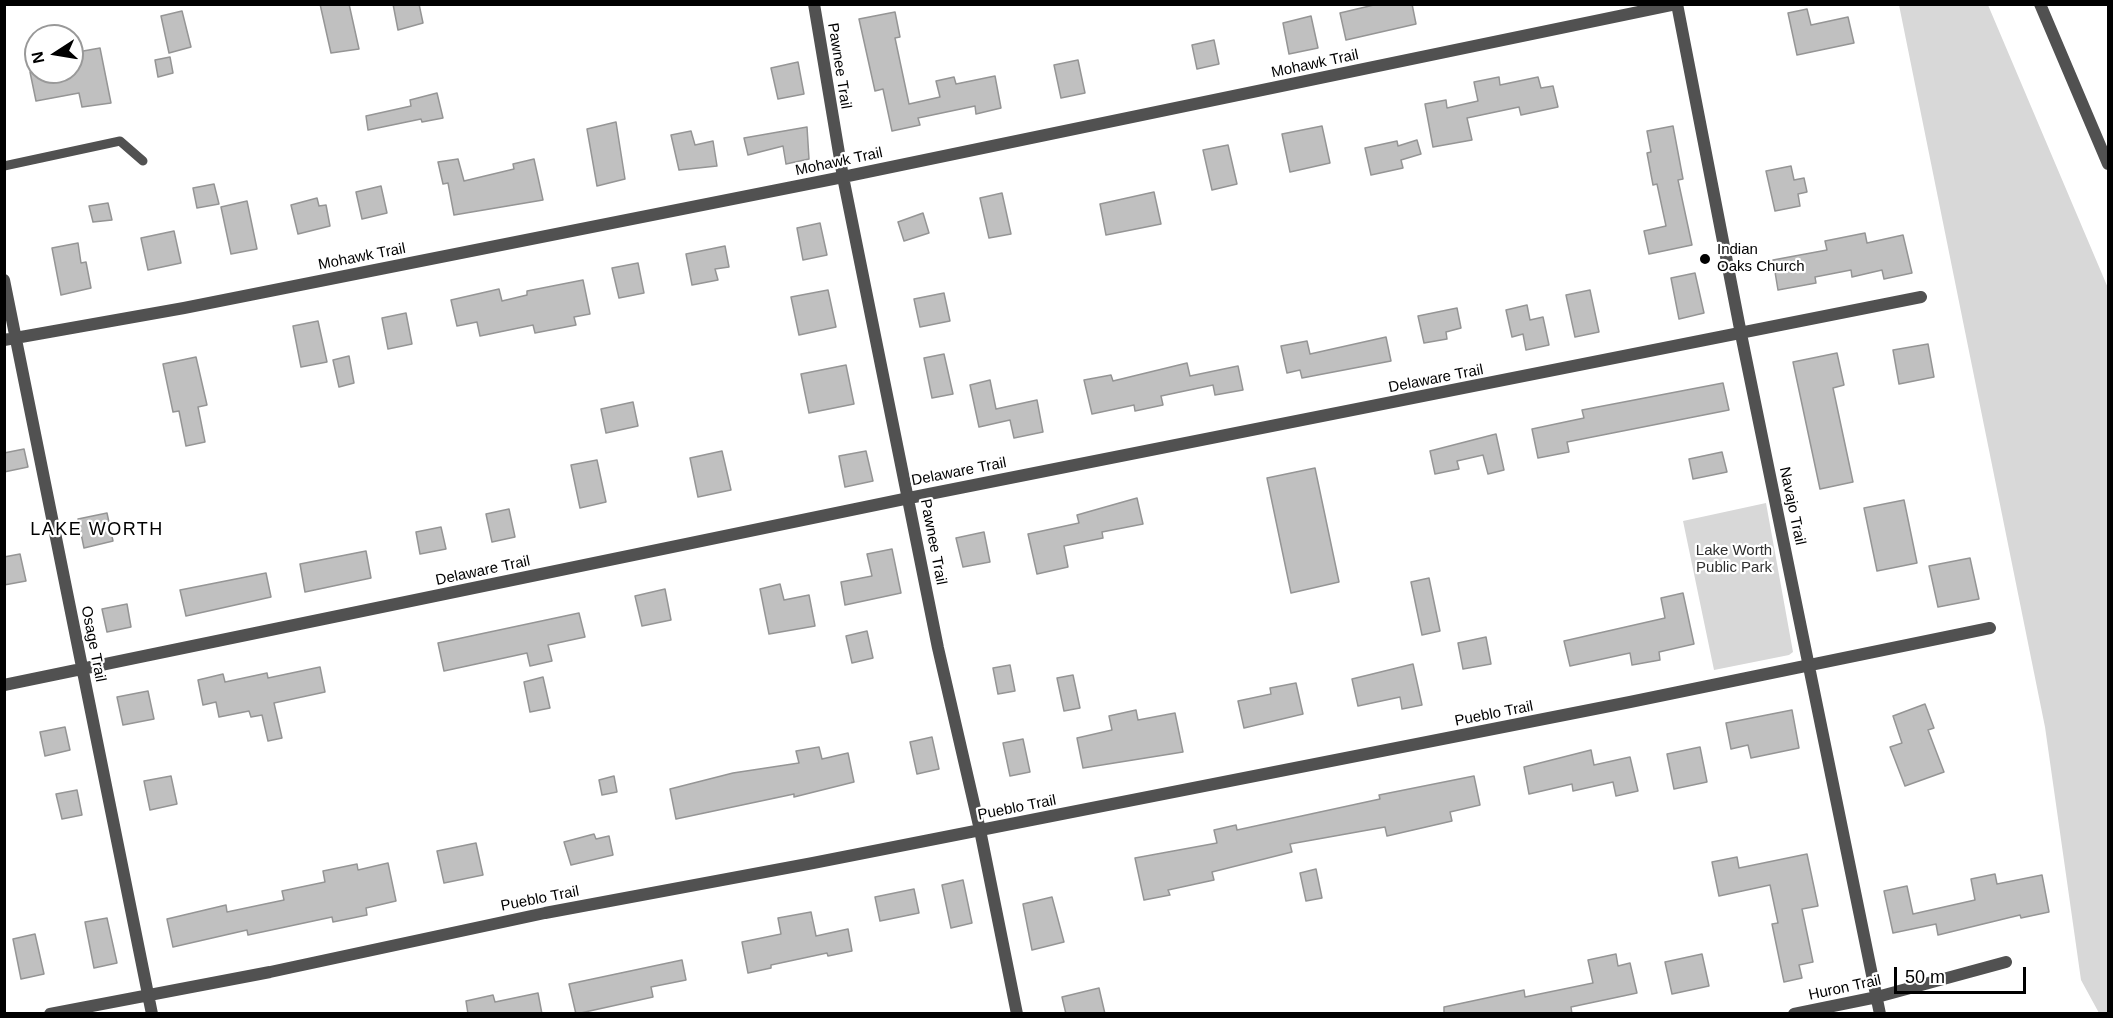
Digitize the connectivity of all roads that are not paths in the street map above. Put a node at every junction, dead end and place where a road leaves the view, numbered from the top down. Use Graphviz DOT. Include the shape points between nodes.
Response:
graph roads {
  1 [pos="814,4"];
  2 [pos="2040,4"];
  3 [pos="1677,5"];
  4 [pos="143,161"];
  5 [pos="2109,164"];
  6 [pos="4,166"];
  7 [pos="843,177"];
  8 [pos="4,280"];
  9 [pos="1921,297"];
  10 [pos="1741,334"];
  11 [pos="10,339"];
  12 [pos="909,498"];
  13 [pos="1990,628"];
  14 [pos="1809,664"];
  15 [pos="83,669"];
  16 [pos="4,685"];
  17 [pos="980,831"];
  18 [pos="2006,962"];
  19 [pos="149,995"];
  20 [pos="1877,997"];
  21 [pos="50,1014"];
  22 [pos="152,1014"];
  23 [pos="1017,1014"];
  24 [pos="1794,1014"];
  25 [pos="1880,1014"];
  1 -- 7 [label="street, Pawnee Trail"];
  2 -- 5 [label="street"];
  3 -- 7 [label="street, Mohawk Trail"];
  3 -- 10 [label="street, Navajo Trail"];
  4 -- 6 [label="lane" via="120,141"];
  7 -- 11 [label="street, Mohawk Trail"];
  7 -- 12 [label="street, Pawnee Trail"];
  8 -- 11 [label="street, Osage Trail"];
  9 -- 10 [label="street, Delaware Trail"];
  10 -- 12 [label="street, Delaware Trail"];
  10 -- 14 [label="street, Navajo Trail"];
  11 -- 15 [label="street, Osage Trail"];
  12 -- 15 [label="street, Delaware Trail"];
  12 -- 17 [label="street, Pawnee Trail"];
  13 -- 14 [label="street, Pueblo Trail"];
  14 -- 17 [label="street, Pueblo Trail"];
  14 -- 20 [label="street, Navajo Trail"];
  15 -- 16 [label="street, Delaware Trail"];
  15 -- 19 [label="street, Osage Trail"];
  17 -- 19 [label="street, Pueblo Trail" via="545,913"];
  17 -- 23 [label="street, Pawnee Trail"];
  18 -- 20 [label="street, Huron Trail"];
  19 -- 21 [label="street, Pueblo Trail"];
  19 -- 22 [label="street, Osage Trail"];
  20 -- 24 [label="street, Huron Trail"];
  20 -- 25 [label="street, Navajo Trail"];
}
